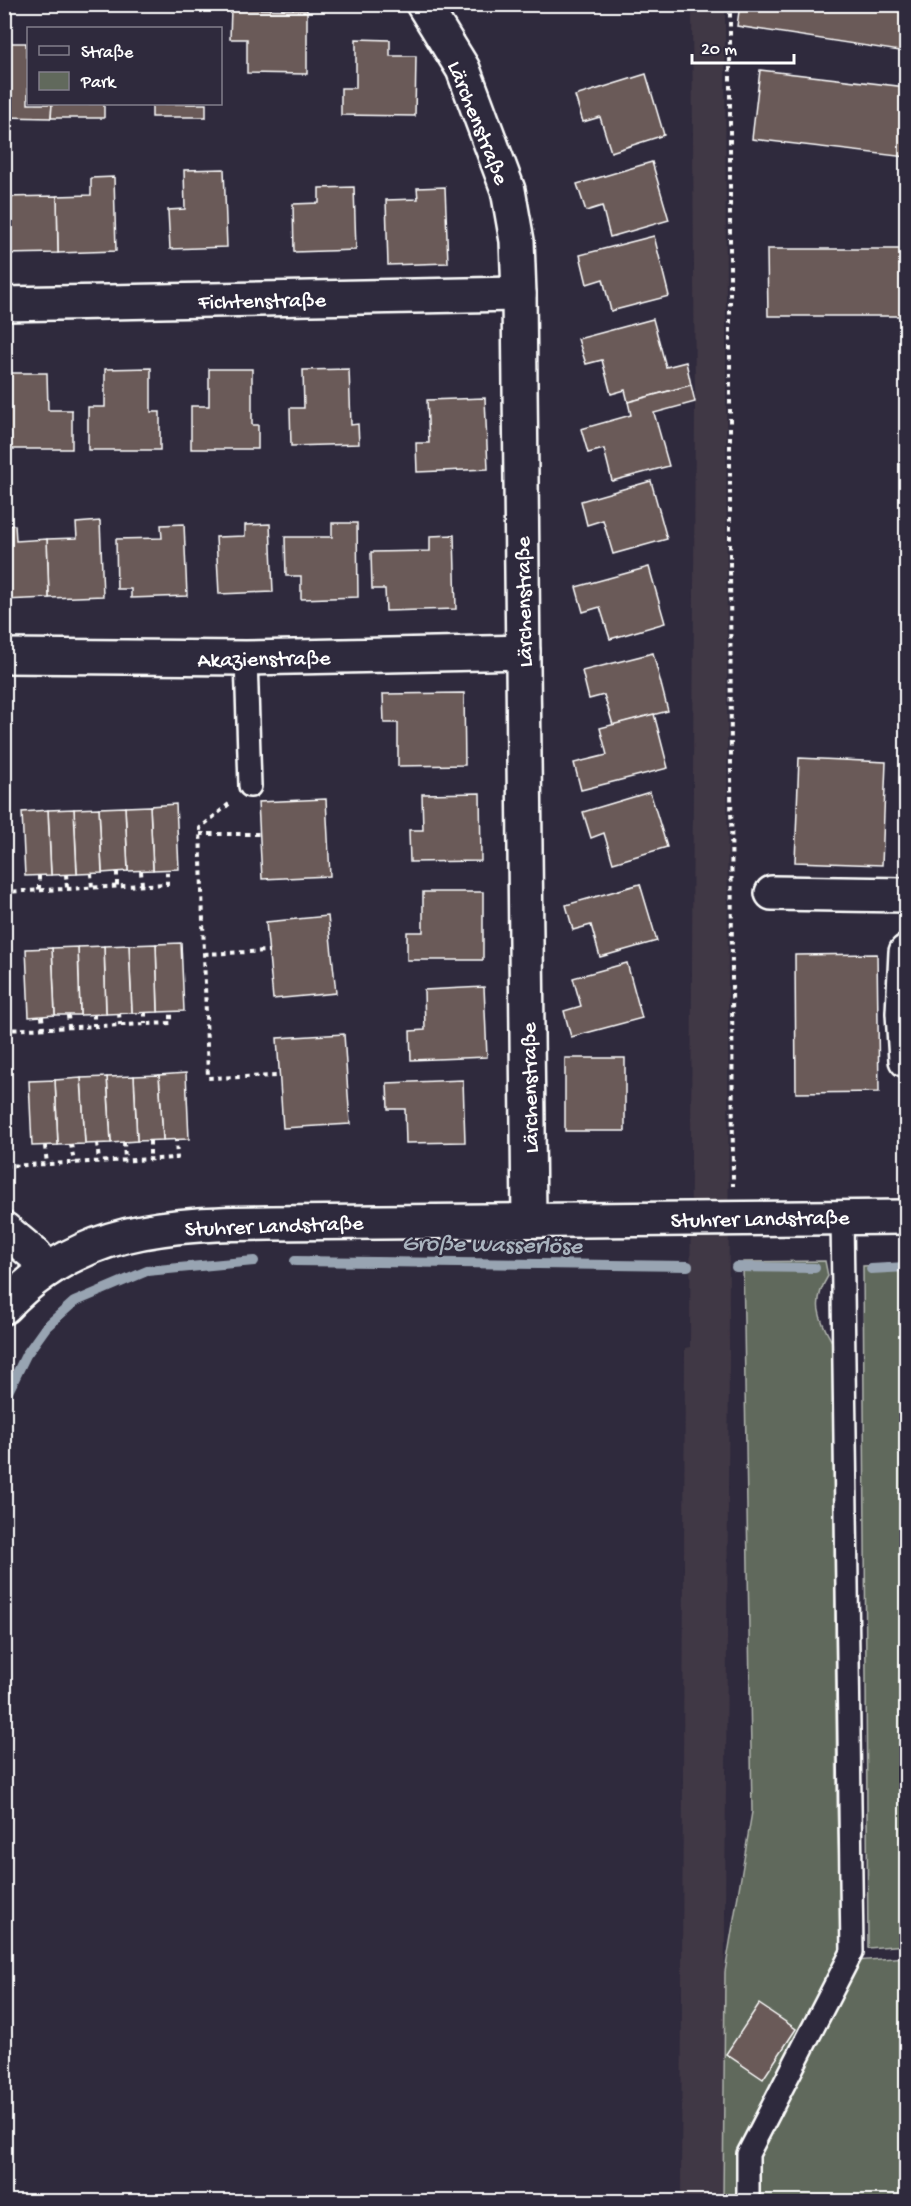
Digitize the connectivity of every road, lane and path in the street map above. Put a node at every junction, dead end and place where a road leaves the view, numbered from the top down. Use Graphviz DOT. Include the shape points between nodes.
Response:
graph roads {
  1 [pos="423,4"];
  2 [pos="730,4"];
  3 [pos="519,294"];
  4 [pos="4,304"];
  5 [pos="523,652"];
  6 [pos="4,656"];
  7 [pos="246,658"];
  8 [pos="250,786"];
  9 [pos="200,834"];
  10 [pos="260,834"];
  11 [pos="167,870"];
  12 [pos="141,871"];
  13 [pos="117,872"];
  14 [pos="91,873"];
  15 [pos="66,874"];
  16 [pos="39,876"];
  17 [pos="906,877"];
  18 [pos="142,885"];
  19 [pos="117,886"];
  20 [pos="67,888"];
  21 [pos="92,888"];
  22 [pos="39,890"];
  23 [pos="4,892"];
  24 [pos="771,893"];
  25 [pos="906,895"];
  26 [pos="906,917"];
  27 [pos="269,951"];
  28 [pos="906,952"];
  29 [pos="204,954"];
  30 [pos="171,1011"];
  31 [pos="145,1012"];
  32 [pos="119,1013"];
  33 [pos="93,1014"];
  34 [pos="68,1015"];
  35 [pos="42,1016"];
  36 [pos="145,1024"];
  37 [pos="120,1025"];
  38 [pos="94,1026"];
  39 [pos="69,1027"];
  40 [pos="43,1028"];
  41 [pos="4,1030"];
  42 [pos="906,1060"];
  43 [pos="279,1076"];
  44 [pos="176,1140"];
  45 [pos="150,1141"];
  46 [pos="124,1142"];
  47 [pos="97,1143"];
  48 [pos="71,1144"];
  49 [pos="45,1146"];
  50 [pos="150,1159"];
  51 [pos="125,1160"];
  52 [pos="99,1161"];
  53 [pos="74,1162"];
  54 [pos="47,1164"];
  55 [pos="4,1166"];
  56 [pos="842,1216"];
  57 [pos="734,1217"];
  58 [pos="906,1217"];
  59 [pos="529,1219"];
  60 [pos="4,1229"];
  61 [pos="47,1270"];
  62 [pos="4,1307"];
  63 [pos="748,2202"];
  1 -- 3 [label="street, Lärchenstraße" via="463,69 508,190 517,241"];
  2 -- 57 [label="path"];
  3 -- 4 [label="street, Fichtenstraße"];
  3 -- 5 [label="street, Lärchenstraße"];
  5 -- 7 [label="street, Akazienstraße"];
  5 -- 59 [label="street, Lärchenstraße"];
  6 -- 7 [label="street, Akazienstraße"];
  7 -- 8 [label="lane"];
  8 -- 9 [label="path" via="200,828"];
  9 -- 10 [label="path"];
  9 -- 29 [label="path"];
  11 -- 18 [label="path" via="168,884"];
  12 -- 18 [label="path"];
  13 -- 19 [label="path"];
  14 -- 21 [label="path"];
  15 -- 20 [label="path"];
  16 -- 22 [label="path"];
  17 -- 25 [label="street"];
  18 -- 19 [label="path"];
  19 -- 21 [label="path"];
  20 -- 21 [label="path"];
  20 -- 22 [label="path"];
  22 -- 23 [label="path"];
  24 -- 25 [label="street"];
  25 -- 26 [label="street"];
  27 -- 29 [label="path"];
  28 -- 42 [label="street"];
  29 -- 43 [label="path" via="208,1078"];
  30 -- 36 [label="path" via="171,1023"];
  31 -- 36 [label="path"];
  32 -- 37 [label="path"];
  33 -- 38 [label="path"];
  34 -- 39 [label="path"];
  35 -- 40 [label="path"];
  36 -- 37 [label="path"];
  37 -- 38 [label="path"];
  38 -- 39 [label="path"];
  39 -- 40 [label="path"];
  40 -- 41 [label="path"];
  44 -- 50 [label="path" via="177,1158"];
  45 -- 50 [label="path"];
  46 -- 51 [label="path"];
  47 -- 52 [label="path"];
  48 -- 53 [label="path"];
  49 -- 54 [label="path"];
  50 -- 51 [label="path"];
  51 -- 52 [label="path"];
  52 -- 53 [label="path"];
  53 -- 54 [label="path"];
  54 -- 55 [label="path"];
  56 -- 57 [label="street, Stuhrer Landstraße"];
  56 -- 58 [label="street, Stuhrer Landstraße"];
  56 -- 63 [label="lane" via="852,1952 748,2154"];
  57 -- 59 [label="street, Stuhrer Landstraße"];
  59 -- 61 [label="street, Stuhrer Landstraße" via="173,1227 120,1236 78,1252"];
  60 -- 61 [label="street"];
  61 -- 62 [label="street, Stuhrer Landstraße"];
}
